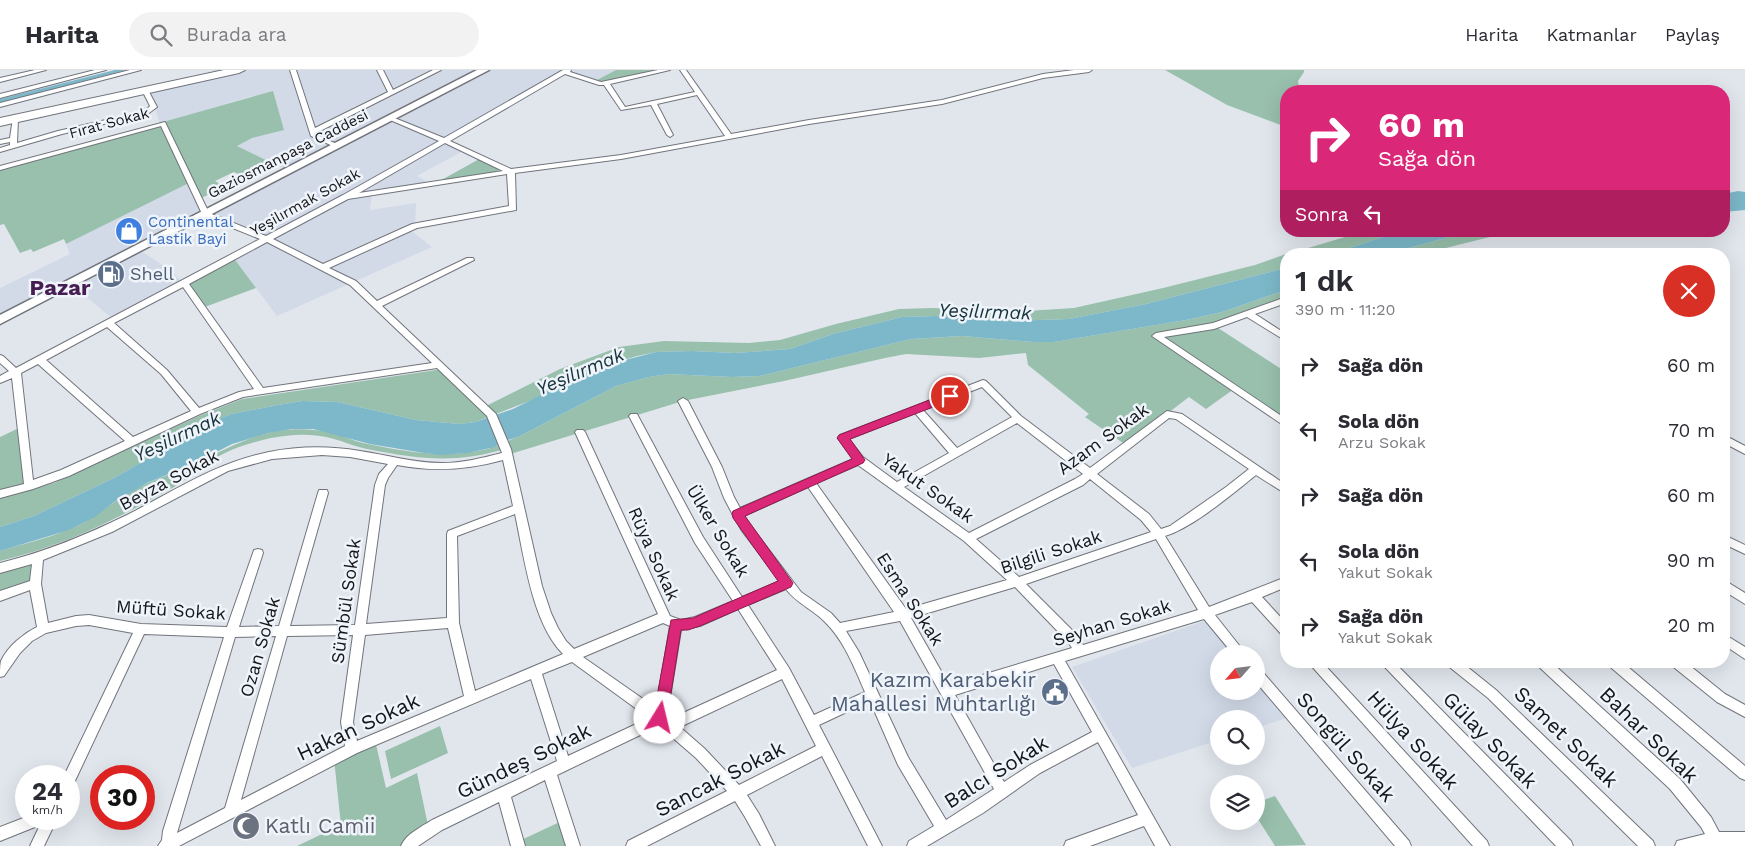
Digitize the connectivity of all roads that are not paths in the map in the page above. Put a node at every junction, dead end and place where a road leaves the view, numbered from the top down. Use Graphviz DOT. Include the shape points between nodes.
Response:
graph roads {
  1 [pos="14,70"];
  2 [pos="43,70"];
  3 [pos="103,70"];
  4 [pos="138,70"];
  5 [pos="225,70"];
  6 [pos="239,70"];
  7 [pos="293,70"];
  8 [pos="380,70"];
  9 [pos="438,70"];
  10 [pos="473,70"];
  11 [pos="484,70"];
  12 [pos="667,70"];
  13 [pos="683,70"];
  14 [pos="1089,70"];
  15 [pos="566,71"];
  16 [pos="429,72"];
  17 [pos="1,81"];
  18 [pos="606,83"];
  19 [pos="145,90"];
  20 [pos="392,93"];
  21 [pos="698,93"];
  22 [pos="0,96"];
  23 [pos="654,103"];
  24 [pos="0,105"];
  25 [pos="390,118"];
  26 [pos="15,119"];
  27 [pos="0,121"];
  28 [pos="313,132"];
  29 [pos="670,135"];
  30 [pos="729,137"];
  31 [pos="442,140"];
  32 [pos="0,142"];
  33 [pos="14,143"];
  34 [pos="334,144"];
  35 [pos="0,150"];
  36 [pos="0,168"];
  37 [pos="510,172"];
  38 [pos="346,197"];
  39 [pos="205,211"];
  40 [pos="267,239"];
  41 [pos="470,260"];
  42 [pos="324,267"];
  43 [pos="184,283"];
  44 [pos="1280,302"];
  45 [pos="377,305"];
  46 [pos="0,315"];
  47 [pos="1250,315"];
  48 [pos="0,320"];
  49 [pos="108,323"];
  50 [pos="1280,334"];
  51 [pos="0,358"];
  52 [pos="39,359"];
  53 [pos="440,365"];
  54 [pos="16,372"];
  55 [pos="0,380"];
  56 [pos="260,390"];
  57 [pos="683,402"];
  58 [pos="917,409"];
  59 [pos="196,412"];
  60 [pos="634,416"];
  61 [pos="1018,418"];
  62 [pos="1280,420"];
  63 [pos="580,432"];
  64 [pos="132,442"];
  65 [pos="1730,442"];
  66 [pos="506,450"];
  67 [pos="1745,450"];
  68 [pos="955,453"];
  69 [pos="859,460"];
  70 [pos="395,461"];
  71 [pos="1256,469"];
  72 [pos="1089,474"];
  73 [pos="810,482"];
  74 [pos="30,486"];
  75 [pos="1280,486"];
  76 [pos="896,487"];
  77 [pos="323,493"];
  78 [pos="0,494"];
  79 [pos="518,508"];
  80 [pos="738,514"];
  81 [pos="1159,534"];
  82 [pos="968,538"];
  83 [pos="1730,542"];
  84 [pos="1745,550"];
  85 [pos="258,553"];
  86 [pos="38,558"];
  87 [pos="0,568"];
  88 [pos="1017,582"];
  89 [pos="787,583"];
  90 [pos="36,584"];
  91 [pos="1280,585"];
  92 [pos="1730,589"];
  93 [pos="0,596"];
  94 [pos="1254,596"];
  95 [pos="1745,599"];
  96 [pos="740,603"];
  97 [pos="1206,613"];
  98 [pos="903,616"];
  99 [pos="664,617"];
  100 [pos="453,623"];
  101 [pos="676,624"];
  102 [pos="1280,625"];
  103 [pos="838,628"];
  104 [pos="43,629"];
  105 [pos="141,629"];
  106 [pos="283,630"];
  107 [pos="360,630"];
  108 [pos="231,632"];
  109 [pos="1730,643"];
  110 [pos="1233,645"];
  111 [pos="1080,651"];
  112 [pos="1745,654"];
  113 [pos="573,656"];
  114 [pos="1057,658"];
  115 [pos="1320,668"];
  116 [pos="1392,668"];
  117 [pos="1460,668"];
  118 [pos="1549,668"];
  119 [pos="1620,668"];
  120 [pos="1684,668"];
  121 [pos="0,672"];
  122 [pos="535,672"];
  123 [pos="785,672"];
  124 [pos="1265,684"];
  125 [pos="946,692"];
  126 [pos="873,694"];
  127 [pos="471,699"];
  128 [pos="1745,711"];
  129 [pos="665,722"];
  130 [pos="811,722"];
  131 [pos="1100,734"];
  132 [pos="824,748"];
  133 [pos="352,749"];
  134 [pos="564,764"];
  135 [pos="76,765"];
  136 [pos="549,771"];
  137 [pos="1745,774"];
  138 [pos="1002,791"];
  139 [pos="503,793"];
  140 [pos="737,793"];
  141 [pos="231,810"];
  142 [pos="1147,818"];
  143 [pos="15,828"];
  144 [pos="943,828"];
  145 [pos="45,830"];
  146 [pos="0,834"];
  147 [pos="1745,839"];
  148 [pos="1717,843"];
  149 [pos="167,845"];
  150 [pos="37,846"];
  151 [pos="408,846"];
  152 [pos="518,846"];
  153 [pos="572,846"];
  154 [pos="633,846"];
  155 [pos="768,846"];
  156 [pos="875,846"];
  157 [pos="914,846"];
  158 [pos="1071,846"];
  159 [pos="1163,846"];
  160 [pos="1404,846"];
  161 [pos="1482,846"];
  162 [pos="1566,846"];
  163 [pos="1648,846"];
  164 [pos="1682,846"];
  1 -- 17 [label="street"];
  2 -- 17 [label="street"];
  3 -- 22 [label="street"];
  4 -- 24 [label="street"];
  5 -- 27 [label="highway"];
  6 -- 19 [label="highway"];
  7 -- 28 [label="street"];
  8 -- 20 [label="street"];
  9 -- 16 [label="street"];
  10 -- 34 [label="main road, Gaziosmanpaşa Caddesi"];
  11 -- 25 [label="main road, Gaziosmanpaşa Caddesi"];
  12 -- 18 [label="street"];
  13 -- 21 [label="street"];
  14 -- 30 [label="street" via="1043,76 942,102"];
  15 -- 18 [label="street" via="593,82"];
  15 -- 31 [label="street, Yeşilırmak Sokak"];
  16 -- 20 [label="street"];
  18 -- 23 [label="street" via="623,110"];
  19 -- 26 [label="highway"];
  19 -- 33 [label="street" via="154,107 147,112"];
  20 -- 28 [label="street"];
  21 -- 23 [label="street"];
  21 -- 30 [label="street"];
  23 -- 29 [label="street"];
  25 -- 31 [label="street"];
  25 -- 34 [label="main road, Gaziosmanpaşa Caddesi"];
  26 -- 27 [label="highway"];
  26 -- 33 [label="street"];
  28 -- 34 [label="street" via="314,136"];
  30 -- 37 [label="street" via="621,157"];
  31 -- 37 [label="street"];
  31 -- 38 [label="street, Yeşilırmak Sokak"];
  32 -- 33 [label="street"];
  33 -- 35 [label="street"];
  34 -- 39 [label="main road, Gaziosmanpaşa Caddesi"];
  36 -- 39 [label="street, Fırat Sokak" via="163,123"];
  37 -- 38 [label="street"];
  37 -- 42 [label="street" via="513,208 415,226"];
  38 -- 40 [label="street, Yeşilırmak Sokak"];
  39 -- 40 [label="street"];
  39 -- 46 [label="main road, Gaziosmanpaşa Caddesi"];
  39 -- 48 [label="main road, Gaziosmanpaşa Caddesi"];
  40 -- 42 [label="street"];
  40 -- 43 [label="street, Yeşilırmak Sokak"];
  41 -- 45 [label="street"];
  42 -- 45 [label="street" via="354,283"];
  43 -- 49 [label="street, Yeşilırmak Sokak"];
  43 -- 56 [label="street"];
  44 -- 47 [label="street"];
  45 -- 53 [label="street"];
  47 -- 50 [label="street"];
  47 -- 62 [label="street" via="1205,328 1156,336"];
  49 -- 52 [label="street, Yeşilırmak Sokak"];
  49 -- 59 [label="street" via="164,372"];
  51 -- 54 [label="street"];
  52 -- 54 [label="street, Yeşilırmak Sokak"];
  52 -- 64 [label="street"];
  53 -- 56 [label="street"];
  53 -- 66 [label="street" via="491,414"];
  54 -- 55 [label="street, Yeşilırmak Sokak"];
  54 -- 74 [label="street"];
  56 -- 59 [label="street"];
  57 -- 80 [label="street"];
  58 -- 61 [label="street, Yakut Sokak" via="983,383"];
  58 -- 68 [label="street"];
  58 -- 69 [label="street, Yakut Sokak" via="843,438"];
  59 -- 64 [label="street"];
  60 -- 96 [label="street, Ülker Sokak" via="699,540"];
  61 -- 68 [label="street"];
  61 -- 72 [label="street"];
  63 -- 99 [label="street, Rüya Sokak"];
  64 -- 74 [label="street"];
  65 -- 67 [label="street"];
  66 -- 70 [label="street, Beyza Sokak" via="465,465 433,466"];
  66 -- 79 [label="street"];
  68 -- 76 [label="street"];
  69 -- 73 [label="street"];
  69 -- 76 [label="street, Yakut Sokak"];
  70 -- 86 [label="street, Beyza Sokak" via="339,452 315,452 275,455 238,463 209,475 104,532"];
  70 -- 107 [label="street, Sümbül Sokak" via="380,485"];
  71 -- 72 [label="street, Azam Sokak" via="1170,413"];
  71 -- 75 [label="street"];
  71 -- 81 [label="street, Bilgili Sokak" via="1174,529"];
  72 -- 81 [label="street" via="1138,511"];
  72 -- 82 [label="street, Azam Sokak"];
  73 -- 80 [label="street"];
  73 -- 98 [label="street, Esma Sokak"];
  74 -- 78 [label="street"];
  76 -- 82 [label="street, Yakut Sokak"];
  77 -- 106 [label="street, Ozan Sokak"];
  79 -- 100 [label="street" via="452,534"];
  79 -- 113 [label="street" via="545,613 558,639"];
  80 -- 89 [label="street"];
  81 -- 88 [label="street, Bilgili Sokak"];
  81 -- 97 [label="street"];
  82 -- 88 [label="street, Yakut Sokak"];
  83 -- 84 [label="street"];
  85 -- 108 [label="street"];
  86 -- 87 [label="street, Beyza Sokak"];
  86 -- 90 [label="street"];
  88 -- 98 [label="street, Bilgili Sokak"];
  88 -- 111 [label="street, Yakut Sokak" via="1072,638"];
  89 -- 96 [label="street"];
  89 -- 103 [label="street"];
  90 -- 93 [label="street"];
  90 -- 104 [label="street"];
  91 -- 94 [label="street, Seyhan Sokak"];
  92 -- 95 [label="street"];
  94 -- 97 [label="street, Seyhan Sokak"];
  94 -- 102 [label="street"];
  96 -- 101 [label="street" via="688,625"];
  96 -- 123 [label="street, Ülker Sokak"];
  97 -- 110 [label="street"];
  97 -- 111 [label="street, Seyhan Sokak"];
  98 -- 103 [label="street, Bilgili Sokak"];
  98 -- 125 [label="street, Esma Sokak"];
  99 -- 101 [label="street, Rüya Sokak"];
  99 -- 113 [label="street, Hakan Sokak"];
  100 -- 107 [label="street, Müftü Sokak"];
  100 -- 127 [label="street"];
  101 -- 129 [label="street, Rüya Sokak"];
  103 -- 126 [label="street"];
  104 -- 105 [label="street, Müftü Sokak" via="89,620"];
  104 -- 121 [label="street, Müftü Sokak" via="22,643"];
  105 -- 108 [label="street, Müftü Sokak"];
  105 -- 135 [label="street"];
  106 -- 107 [label="street, Müftü Sokak"];
  106 -- 108 [label="street, Müftü Sokak"];
  106 -- 141 [label="street, Ozan Sokak"];
  107 -- 133 [label="street, Sümbül Sokak" via="347,722"];
  108 -- 149 [label="street"];
  109 -- 112 [label="street"];
  111 -- 114 [label="street, Seyhan Sokak"];
  113 -- 122 [label="street, Hakan Sokak"];
  113 -- 129 [label="street"];
  114 -- 125 [label="street, Seyhan Sokak"];
  114 -- 131 [label="street"];
  115 -- 161 [label="street, Hülya Sokak"];
  116 -- 162 [label="street, Gülay Sokak"];
  117 -- 163 [label="street, Samet Sokak" via="1492,694"];
  118 -- 148 [label="street, Bahar Sokak" via="1675,784 1706,822"];
  119 -- 137 [label="street"];
  120 -- 128 [label="street" via="1721,698"];
  122 -- 127 [label="street, Hakan Sokak"];
  122 -- 134 [label="street"];
  123 -- 129 [label="street, Gündeş Sokak"];
  123 -- 130 [label="street, Ülker Sokak"];
  124 -- 160 [label="street, Songül Sokak"];
  125 -- 138 [label="street, Esma Sokak"];
  126 -- 130 [label="street"];
  126 -- 144 [label="street" via="903,761"];
  127 -- 133 [label="street, Hakan Sokak"];
  129 -- 134 [label="street, Gündeş Sokak"];
  129 -- 140 [label="street"];
  130 -- 132 [label="street, Ülker Sokak"];
  131 -- 138 [label="street, Balcı Sokak"];
  131 -- 142 [label="street"];
  132 -- 140 [label="street, Sancak Sokak"];
  132 -- 156 [label="street, Ülker Sokak"];
  133 -- 141 [label="street, Hakan Sokak"];
  134 -- 136 [label="street, Gündeş Sokak"];
  136 -- 139 [label="street, Gündeş Sokak"];
  136 -- 153 [label="street"];
  138 -- 144 [label="street, Balcı Sokak"];
  139 -- 151 [label="street, Gündeş Sokak" via="437,826"];
  139 -- 152 [label="street"];
  140 -- 154 [label="street, Sancak Sokak"];
  140 -- 155 [label="street"];
  141 -- 149 [label="street, Hakan Sokak"];
  142 -- 158 [label="street"];
  142 -- 159 [label="street"];
  143 -- 146 [label="street"];
  144 -- 157 [label="street, Balcı Sokak"];
  145 -- 150 [label="street"];
  147 -- 148 [label="street"];
  148 -- 164 [label="street"];
}
